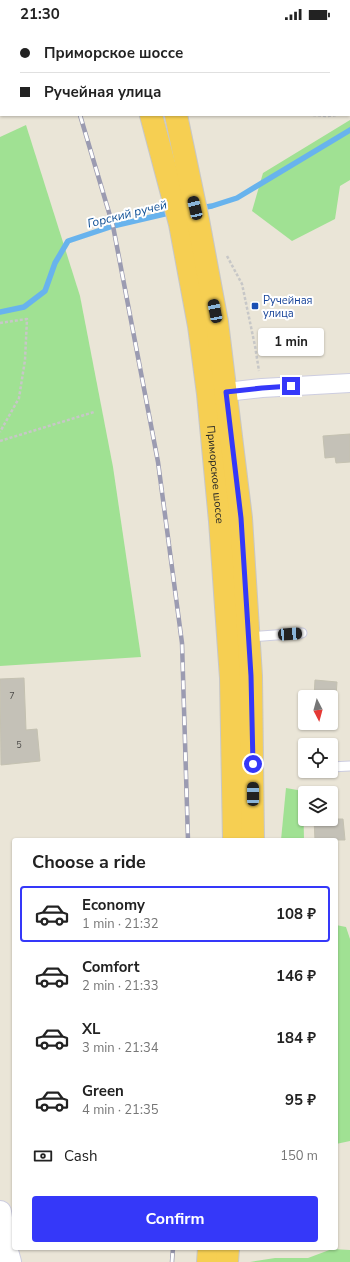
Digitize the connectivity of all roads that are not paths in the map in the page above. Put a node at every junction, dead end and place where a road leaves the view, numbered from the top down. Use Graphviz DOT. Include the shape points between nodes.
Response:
graph roads {
  1 [pos="151,116"];
  2 [pos="176,116"];
  3 [pos="183,197"];
  4 [pos="189,222"];
  5 [pos="350,383"];
  6 [pos="226,392"];
  7 [pos="302,633"];
  8 [pos="249,637"];
  9 [pos="350,766"];
  10 [pos="338,767"];
  11 [pos="234,838"];
  12 [pos="253,838"];
  13 [pos="0,1212"];
  14 [pos="209,1250"];
  15 [pos="228,1250"];
  16 [pos="10,1262"];
  17 [pos="208,1262"];
  18 [pos="227,1262"];
  1 -- 3 [label="highway, Приморское шоссе"];
  2 -- 3 [label="highway, Приморское шоссе"];
  3 -- 4 [label="highway, Приморское шоссе"];
  4 -- 6 [label="highway, Приморское шоссе" via="217,322"];
  4 -- 11 [label="highway, Приморское шоссе" via="220,521 231,678"];
  5 -- 6 [label="street"];
  6 -- 8 [label="highway, Приморское шоссе" via="241,518"];
  7 -- 8 [label="lane"];
  8 -- 12 [label="highway, Приморское шоссе"];
  9 -- 10 [label="lane"];
  13 -- 16 [label="street"];
  14 -- 17 [label="highway"];
  15 -- 18 [label="highway"];
}
